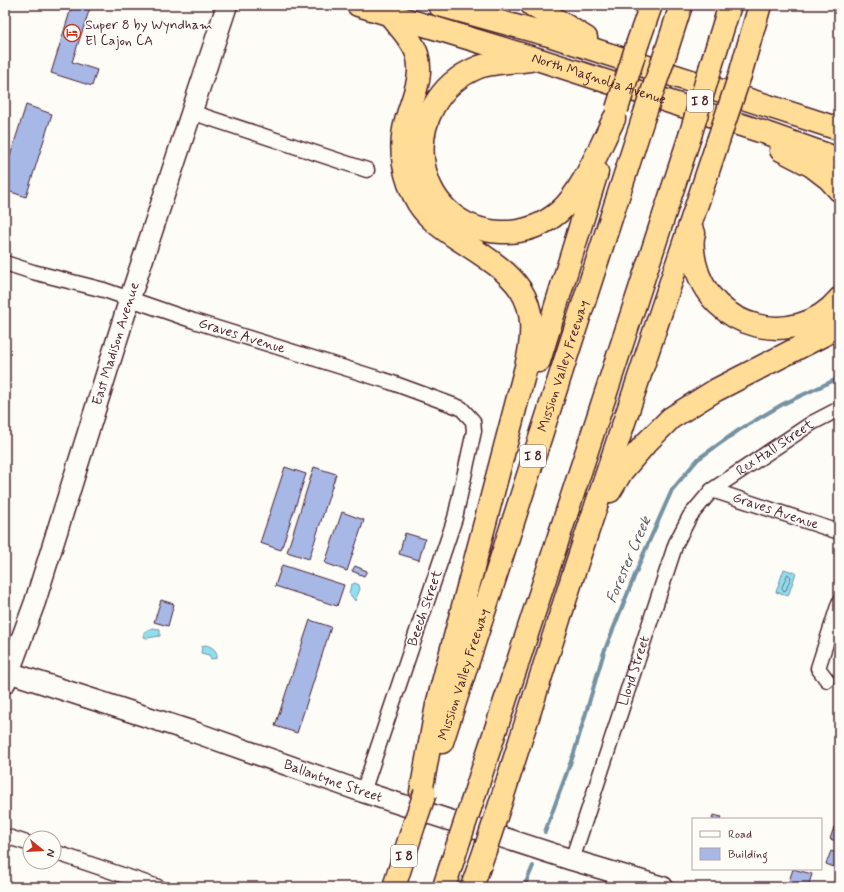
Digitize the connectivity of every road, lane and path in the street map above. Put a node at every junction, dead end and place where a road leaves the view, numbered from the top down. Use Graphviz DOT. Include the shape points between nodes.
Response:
graph roads {
  1 [pos="227,5"];
  2 [pos="358,5"];
  3 [pos="439,5"];
  4 [pos="532,5"];
  5 [pos="651,5"];
  6 [pos="681,5"];
  7 [pos="730,5"];
  8 [pos="760,5"];
  9 [pos="771,5"];
  10 [pos="389,14"];
  11 [pos="747,52"];
  12 [pos="620,58"];
  13 [pos="537,59"];
  14 [pos="191,112"];
  15 [pos="615,114"];
  16 [pos="834,124"];
  17 [pos="764,132"];
  18 [pos="839,159"];
  19 [pos="367,170"];
  20 [pos="707,175"];
  21 [pos="839,190"];
  22 [pos="5,263"];
  23 [pos="130,298"];
  24 [pos="839,299"];
  25 [pos="839,327"];
  26 [pos="839,409"];
  27 [pos="473,421"];
  28 [pos="712,490"];
  29 [pos="839,532"];
  30 [pos="483,536"];
  31 [pos="577,563"];
  32 [pos="839,603"];
  33 [pos="7,675"];
  34 [pos="826,680"];
  35 [pos="363,792"];
  36 [pos="423,793"];
  37 [pos="5,836"];
  38 [pos="22,841"];
  39 [pos="62,855"];
  40 [pos="572,860"];
  41 [pos="158,887"];
  42 [pos="394,887"];
  43 [pos="444,887"];
  44 [pos="472,887"];
  45 [pos="662,887"];
  1 -- 14 [label="street, East Madison Avenue"];
  2 -- 10 [label="highway, North Magnolia Avenue"];
  3 -- 12 [label="highway, North Magnolia Avenue" via="552,36"];
  4 -- 12 [label="highway"];
  5 -- 15 [label="highway, bridge"];
  6 -- 36 [label="highway, Mission Valley Freeway / I 8, bridge"];
  7 -- 43 [label="highway, I 8, bridge" via="690,136"];
  8 -- 11 [label="highway"];
  9 -- 11 [label="highway"];
  10 -- 13 [label="highway, North Magnolia Avenue"];
  10 -- 30 [label="highway" via="411,43 417,54 419,66 419,81 405,123 403,138 404,168 414,195 428,217 440,228 508,273 528,304 532,323 532,344"];
  11 -- 20 [label="highway, bridge"];
  12 -- 16 [label="highway, North Magnolia Avenue"];
  13 -- 15 [label="highway" via="485,65 464,74 447,87 430,111 422,142 425,171 437,196 456,216 474,226 495,232 520,232 547,220 571,200"];
  13 -- 17 [label="highway, North Magnolia Avenue"];
  14 -- 19 [label="street"];
  14 -- 23 [label="street, East Madison Avenue"];
  15 -- 30 [label="highway"];
  17 -- 18 [label="highway, North Magnolia Avenue"];
  17 -- 21 [label="highway" via="784,152 812,166 830,179"];
  20 -- 24 [label="highway" via="692,237 693,253 705,289 715,302 728,314 743,322 777,328 802,324 832,308"];
  20 -- 31 [label="highway"];
  22 -- 23 [label="street, Graves Avenue"];
  23 -- 27 [label="street, Graves Avenue" via="194,321 390,382 461,408"];
  23 -- 33 [label="street, East Madison Avenue" via="35,602"];
  25 -- 31 [label="highway" via="716,390 671,418 622,471 607,496"];
  26 -- 28 [label="street, Rex Hall Street"];
  27 -- 35 [label="street, Beech Street" via="474,431 455,518"];
  28 -- 29 [label="street, Graves Avenue"];
  28 -- 40 [label="street, Lloyd Street" via="690,516 676,543"];
  30 -- 36 [label="highway" via="456,627 437,705"];
  31 -- 44 [label="highway, bridge"];
  32 -- 34 [label="street" via="818,668"];
  33 -- 35 [label="street, Ballantyne Street" via="197,732"];
  35 -- 40 [label="street, Ballantyne Street"];
  36 -- 42 [label="highway, Mission Valley Freeway / I 8, bridge"];
  37 -- 38 [label="street"];
  39 -- 41 [label="street"];
  40 -- 45 [label="street, Ballantyne Street"];
}
